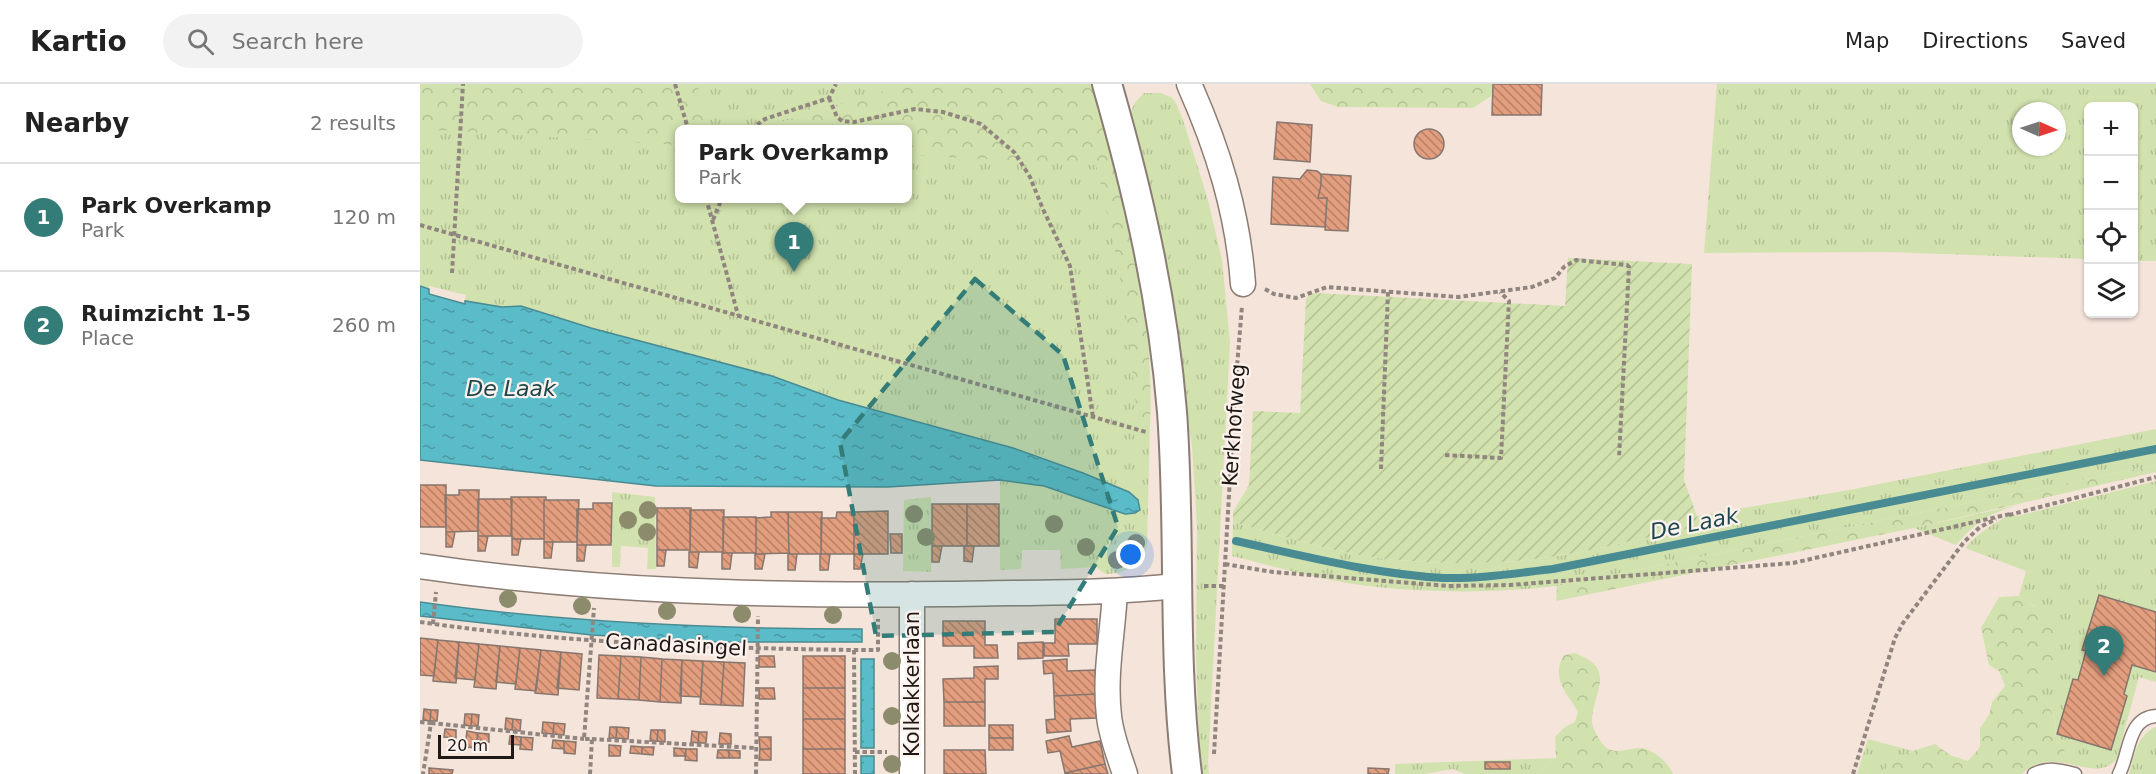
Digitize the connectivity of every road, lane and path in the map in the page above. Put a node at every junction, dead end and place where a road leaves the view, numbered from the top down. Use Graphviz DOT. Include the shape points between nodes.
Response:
graph roads {
  1 [pos="463,84"];
  2 [pos="675,84"];
  3 [pos="836,84"];
  4 [pos="1107,84"];
  5 [pos="1189,84"];
  6 [pos="829,98"];
  7 [pos="687,125"];
  8 [pos="757,125"];
  9 [pos="708,203"];
  10 [pos="720,203"];
  11 [pos="713,221"];
  12 [pos="420,225"];
  13 [pos="454,234"];
  14 [pos="452,273"];
  15 [pos="1243,281"];
  16 [pos="1499,291"];
  17 [pos="1388,292"];
  18 [pos="738,315"];
  19 [pos="1093,417"];
  20 [pos="1174,439"];
  21 [pos="1445,455"];
  22 [pos="1619,458"];
  23 [pos="1380,469"];
  24 [pos="2156,477"];
  25 [pos="2010,514"];
  26 [pos="1225,564"];
  27 [pos="420,566"];
  28 [pos="1176,586"];
  29 [pos="1115,591"];
  30 [pos="912,594"];
  31 [pos="878,595"];
  32 [pos="435,604"];
  33 [pos="594,621"];
  34 [pos="420,622"];
  35 [pos="433,624"];
  36 [pos="758,629"];
  37 [pos="592,638"];
  38 [pos="757,649"];
  39 [pos="854,650"];
  40 [pos="2156,716"];
  41 [pos="420,722"];
  42 [pos="430,723"];
  43 [pos="584,739"];
  44 [pos="592,739"];
  45 [pos="756,748"];
  46 [pos="855,752"];
  47 [pos="912,763"];
  48 [pos="1214,763"];
  49 [pos="423,774"];
  50 [pos="590,774"];
  51 [pos="756,774"];
  52 [pos="855,774"];
  53 [pos="1125,774"];
  54 [pos="1187,774"];
  55 [pos="1853,774"];
  56 [pos="2034,774"];
  57 [pos="2075,774"];
  58 [pos="2119,774"];
  1 -- 13 [label="path"];
  2 -- 7 [label="path"];
  3 -- 6 [label="path"];
  4 -- 20 [label="street" via="1132,168 1155,280"];
  5 -- 15 [label="street" via="1228,186"];
  6 -- 8 [label="path"];
  6 -- 19 [label="path" via="842,121 915,109 943,112 981,124 1015,153 1070,266"];
  9 -- 11 [label="path"];
  10 -- 11 [label="path"];
  11 -- 18 [label="path"];
  12 -- 13 [label="path"];
  13 -- 14 [label="path"];
  13 -- 18 [label="path"];
  15 -- 17 [label="path" via="1296,298 1327,287"];
  15 -- 26 [label="path, Kerkhofweg"];
  16 -- 17 [label="path" via="1458,297"];
  16 -- 21 [label="path" via="1509,301 1501,458"];
  16 -- 22 [label="path" via="1532,287 1554,278 1576,260 1622,263 1629,267"];
  17 -- 23 [label="path"];
  18 -- 19 [label="path"];
  19 -- 20 [label="path"];
  20 -- 28 [label="street"];
  24 -- 25 [label="path"];
  25 -- 26 [label="path" via="1793,563 1509,585 1448,586 1273,572"];
  25 -- 55 [label="path" via="1973,532 1903,624 1892,646"];
  26 -- 48 [label="path, Kerkhofweg"];
  27 -- 31 [label="street" via="634,588"];
  28 -- 29 [label="street"];
  28 -- 54 [label="street"];
  29 -- 30 [label="street"];
  29 -- 53 [label="street" via="1108,700 1112,733"];
  30 -- 31 [label="street"];
  30 -- 47 [label="street, Kolkakkerlaan"];
  31 -- 39 [label="path, Canadasingel" via="878,650"];
  32 -- 35 [label="path"];
  33 -- 37 [label="path"];
  34 -- 35 [label="path, Canadasingel"];
  35 -- 37 [label="path, Canadasingel"];
  36 -- 38 [label="path"];
  37 -- 38 [label="path, Canadasingel"];
  37 -- 43 [label="path"];
  38 -- 39 [label="path, Canadasingel"];
  38 -- 45 [label="path"];
  39 -- 46 [label="path"];
  40 -- 58 [label="lane" via="2145,718 2134,729"];
  41 -- 42 [label="path"];
  42 -- 43 [label="path"];
  42 -- 49 [label="path"];
  43 -- 44 [label="path"];
  44 -- 45 [label="path"];
  44 -- 50 [label="path"];
  45 -- 51 [label="path"];
  46 -- 47 [label="path"];
  46 -- 52 [label="path"];
  56 -- 57 [label="lane" via="2053,769"];
}
